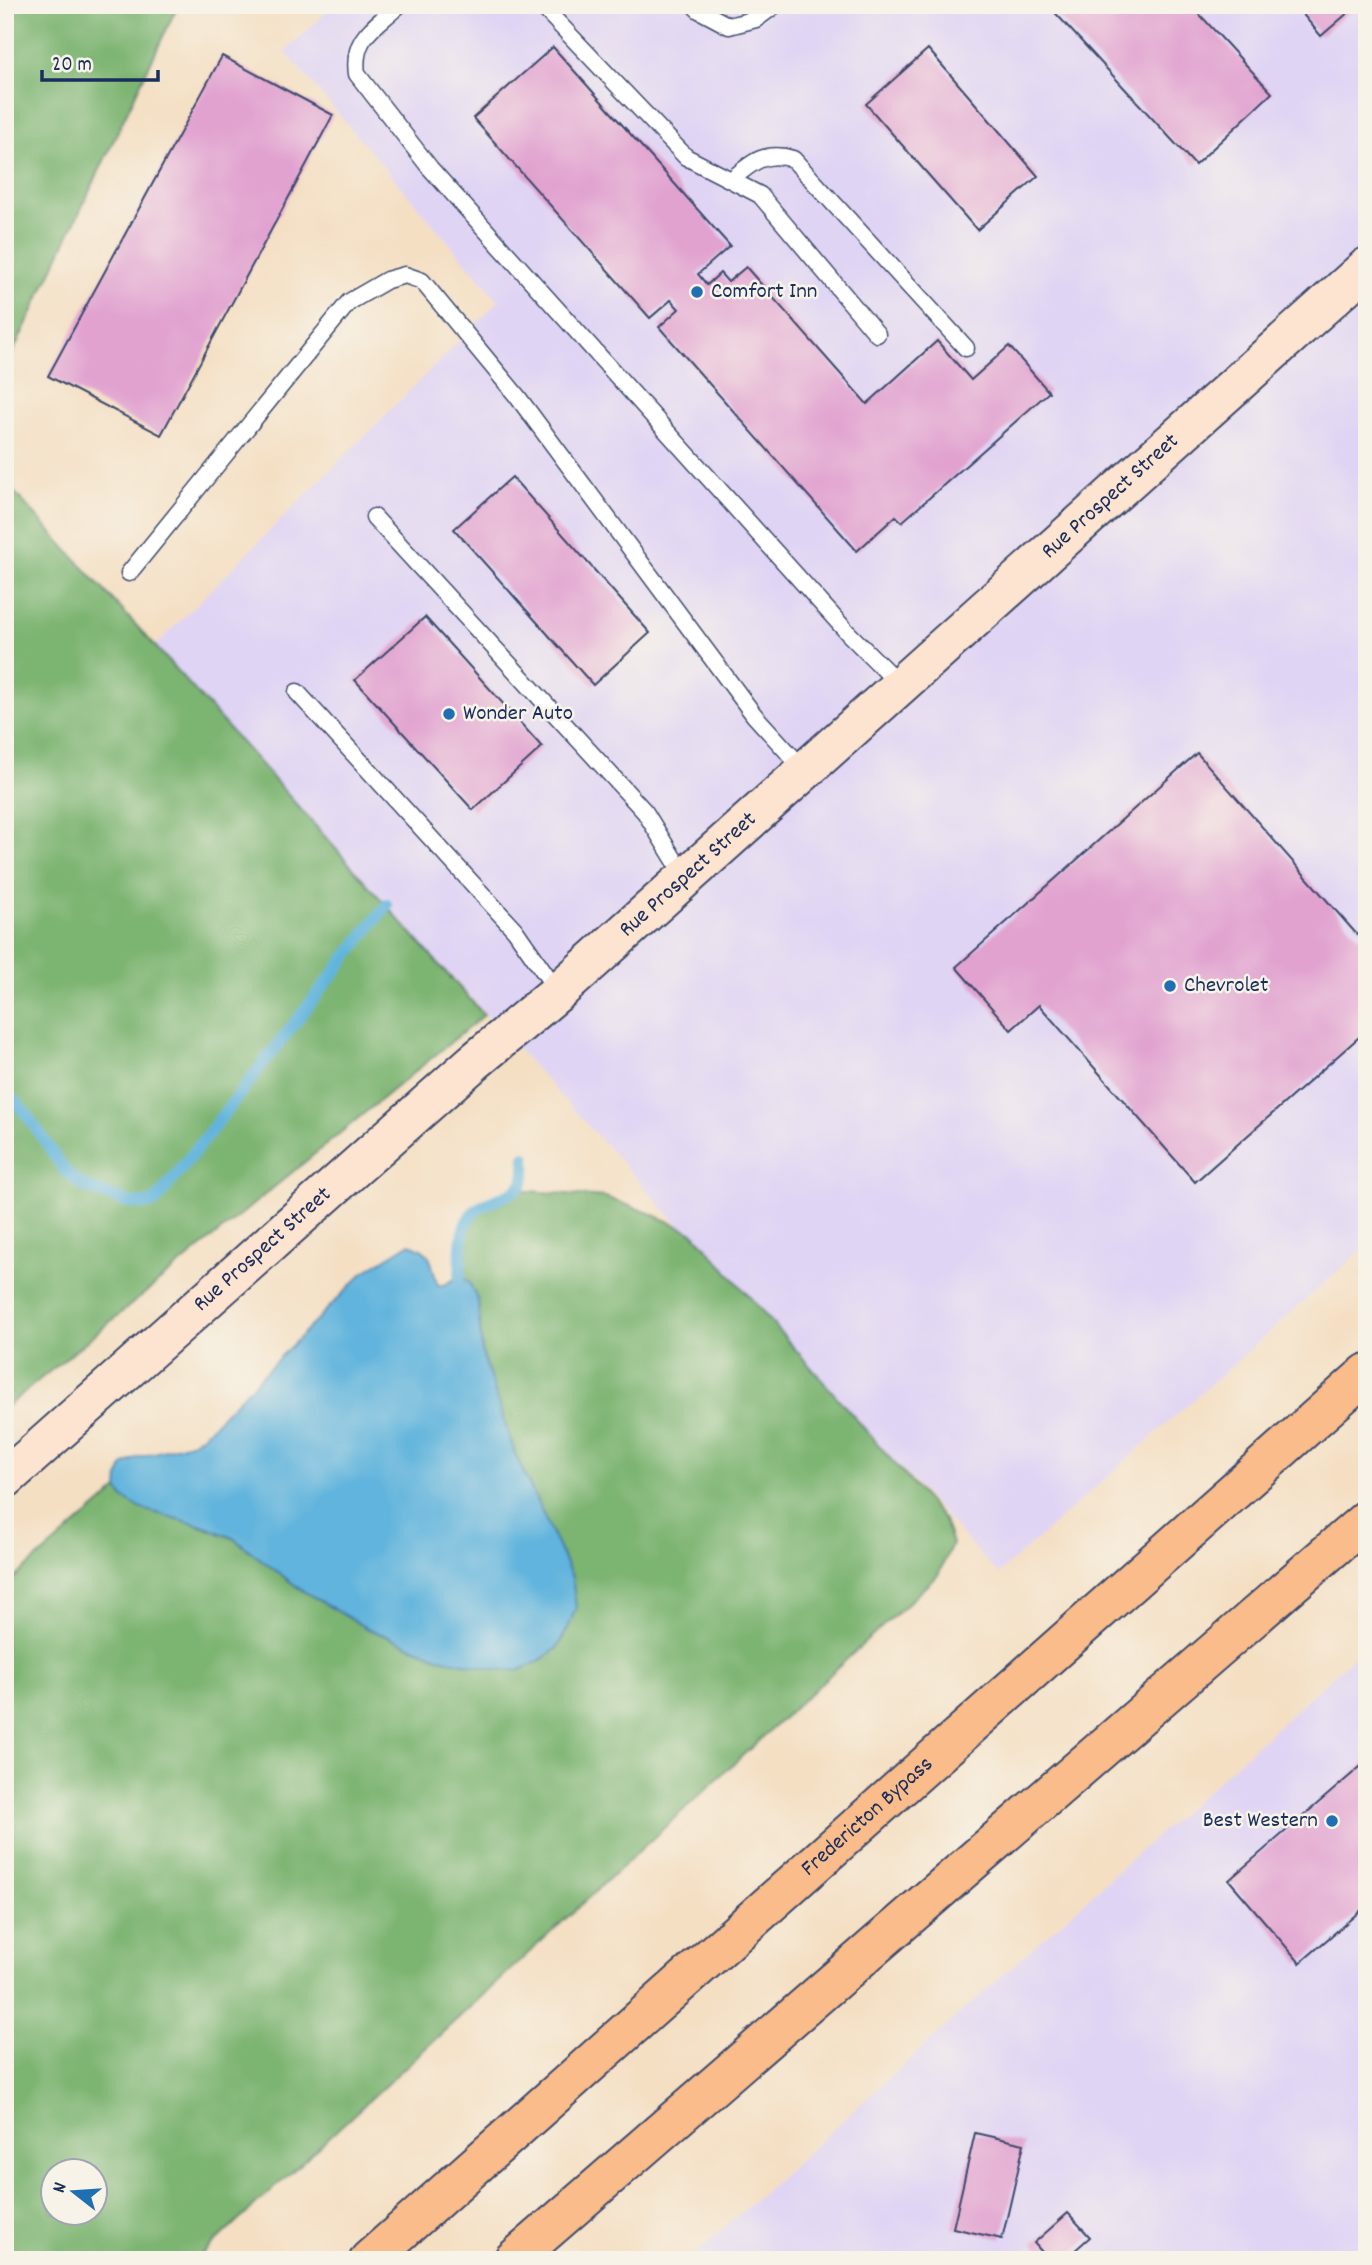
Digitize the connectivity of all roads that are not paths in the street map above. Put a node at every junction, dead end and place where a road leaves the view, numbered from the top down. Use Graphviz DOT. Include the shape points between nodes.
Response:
graph roads {
  1 [pos="399,5"];
  2 [pos="541,5"];
  3 [pos="694,5"];
  4 [pos="775,5"];
  5 [pos="730,180"];
  6 [pos="1366,270"];
  7 [pos="877,334"];
  8 [pos="966,348"];
  9 [pos="374,517"];
  10 [pos="129,573"];
  11 [pos="899,684"];
  12 [pos="297,692"];
  13 [pos="804,770"];
  14 [pos="685,877"];
  15 [pos="558,992"];
  16 [pos="1367,1373"];
  17 [pos="5,1479"];
  18 [pos="1367,1518"];
  19 [pos="369,2260"];
  20 [pos="513,2260"];
  1 -- 11 [label="lane" via="359,42 357,74 430,168"];
  2 -- 5 [label="lane" via="686,157"];
  3 -- 4 [label="lane" via="729,26 756,19"];
  5 -- 7 [label="lane" via="760,195"];
  5 -- 8 [label="lane" via="754,161 779,154 793,159"];
  6 -- 11 [label="main road, Rue Prospect Street"];
  9 -- 14 [label="lane" via="645,812"];
  10 -- 13 [label="lane" via="349,302 405,275 422,281 509,386 754,715"];
  11 -- 13 [label="main road, Rue Prospect Street"];
  12 -- 15 [label="lane" via="514,930"];
  13 -- 14 [label="main road, Rue Prospect Street"];
  14 -- 15 [label="main road, Rue Prospect Street"];
  15 -- 17 [label="main road, Rue Prospect Street"];
  16 -- 19 [label="highway, Fredericton Bypass"];
  18 -- 20 [label="highway"];
}
